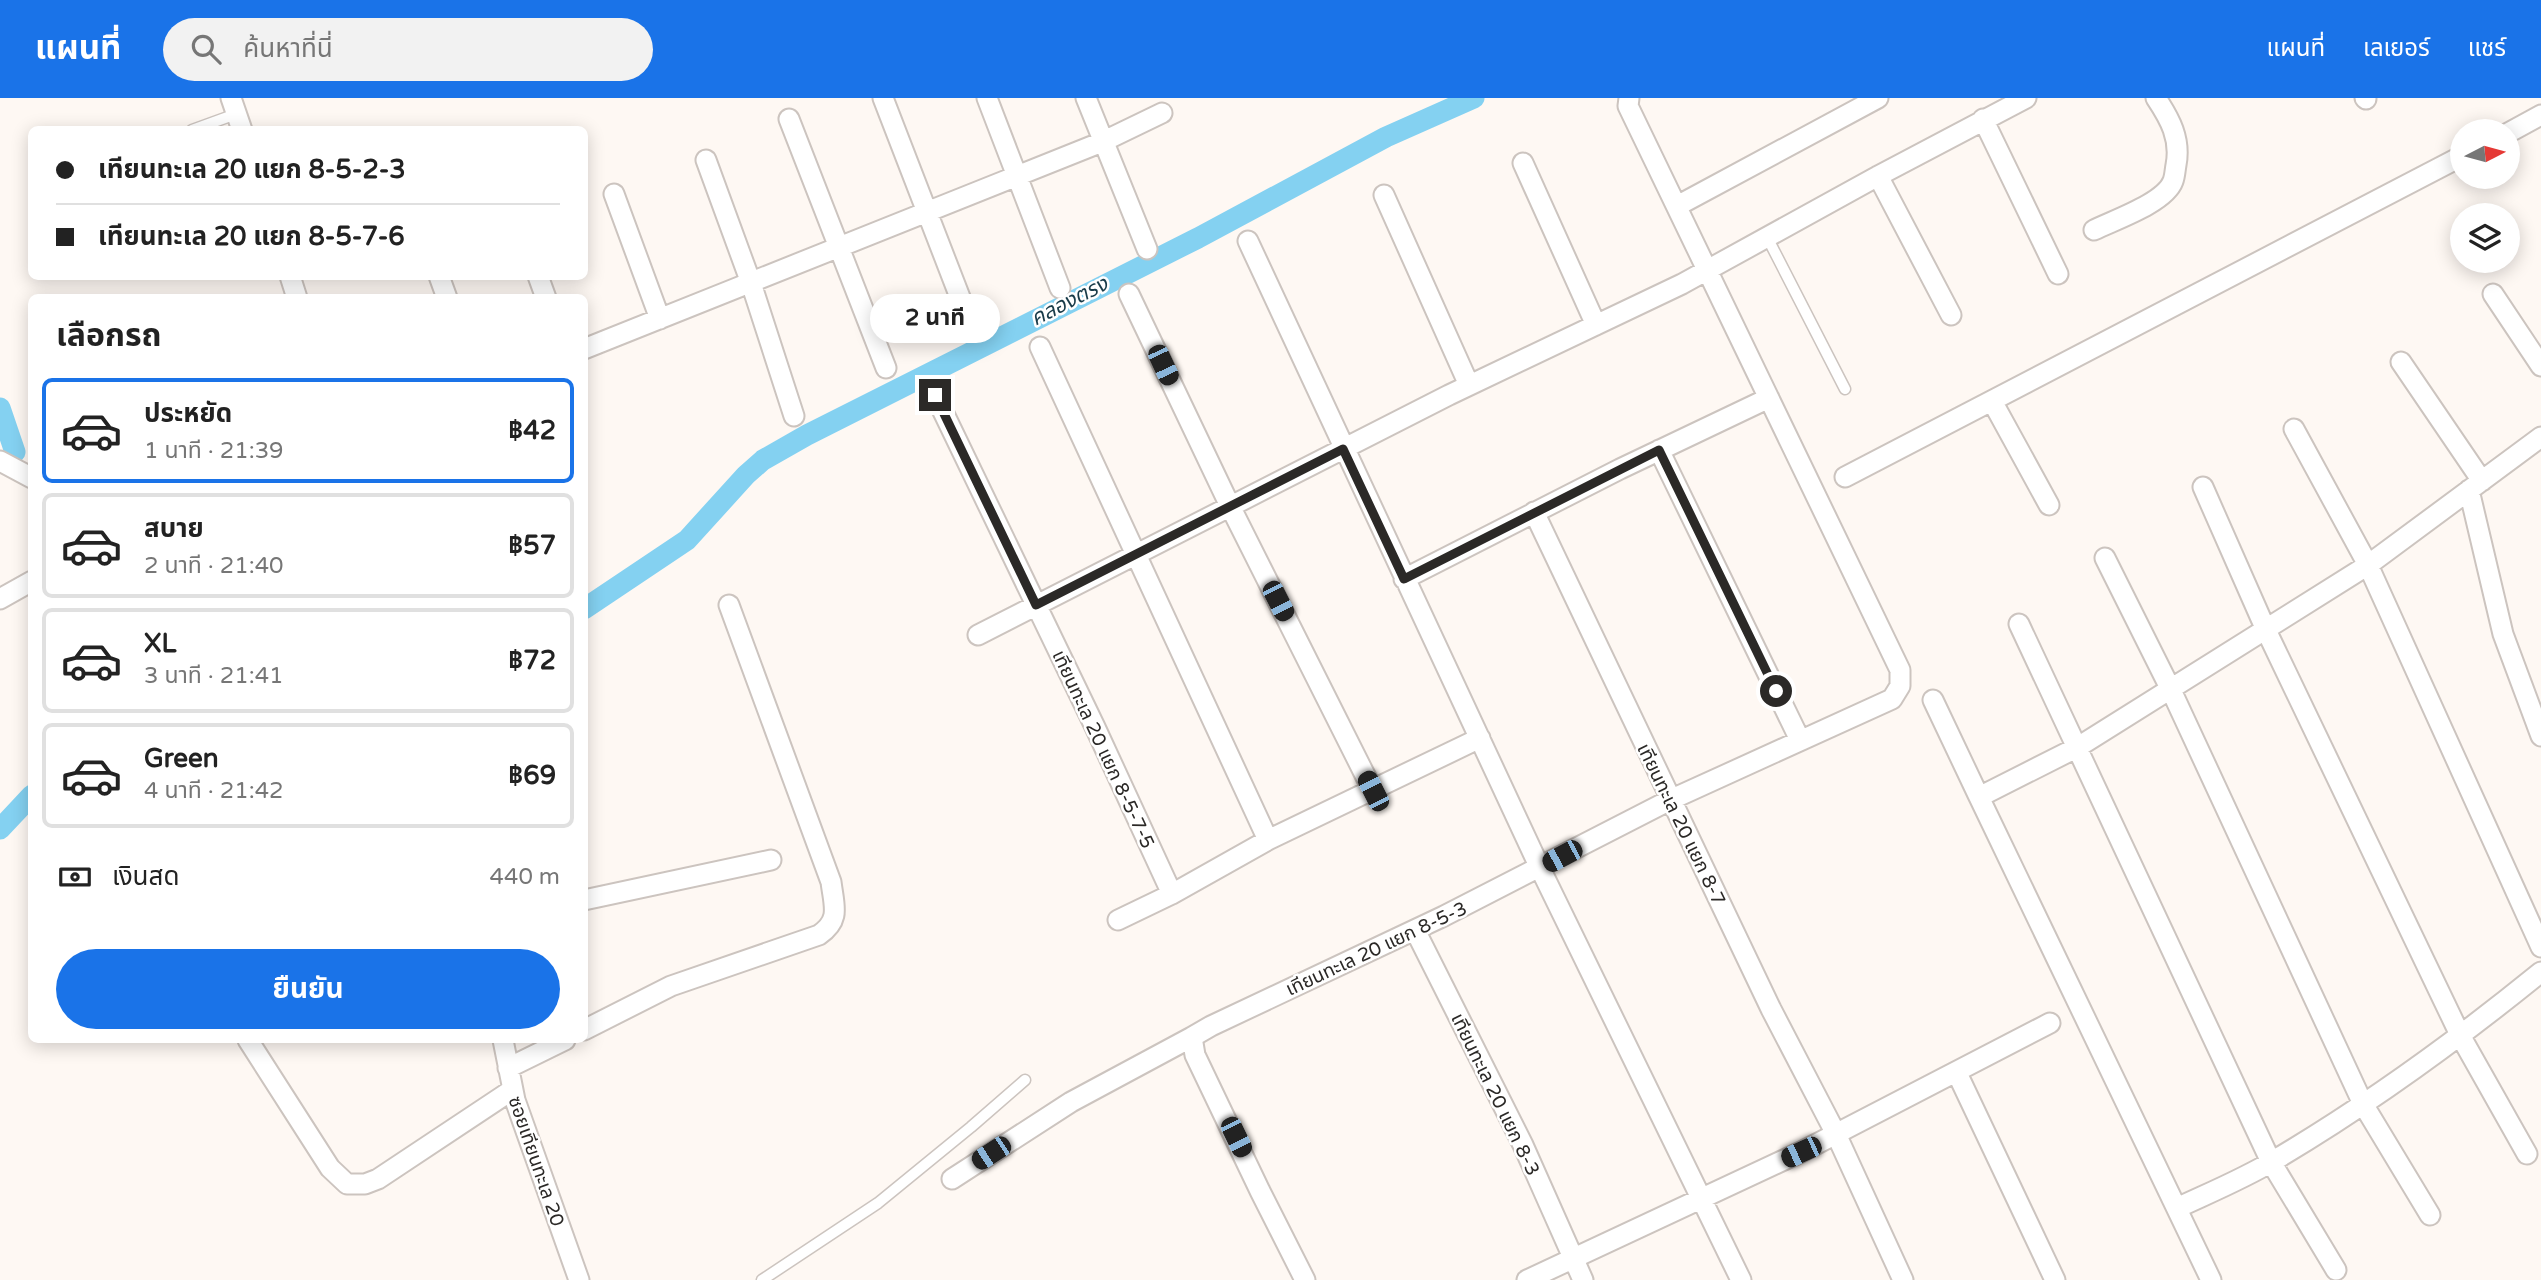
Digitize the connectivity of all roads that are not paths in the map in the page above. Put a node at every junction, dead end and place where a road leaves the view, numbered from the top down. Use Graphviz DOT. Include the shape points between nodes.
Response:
graph roads {
  1 [pos="883,98"];
  2 [pos="987,98"];
  3 [pos="1086,98"];
  4 [pos="1629,98"];
  5 [pos="1878,98"];
  6 [pos="2026,98"];
  7 [pos="2157,98"];
  8 [pos="1162,113"];
  9 [pos="236,114"];
  10 [pos="2541,115"];
  11 [pos="789,119"];
  12 [pos="1983,119"];
  13 [pos="203,126"];
  14 [pos="2520,126"];
  15 [pos="1102,142"];
  16 [pos="706,160"];
  17 [pos="2450,162"];
  18 [pos="1523,163"];
  19 [pos="1017,176"];
  20 [pos="1878,176"];
  21 [pos="614,194"];
  22 [pos="1384,195"];
  23 [pos="1677,206"];
  24 [pos="928,212"];
  25 [pos="2094,230"];
  26 [pos="1767,237"];
  27 [pos="1248,241"];
  28 [pos="837,246"];
  29 [pos="1147,249"];
  30 [pos="1708,269"];
  31 [pos="2058,274"];
  32 [pos="751,283"];
  33 [pos="1060,288"];
  34 [pos="1129,294"];
  35 [pos="2493,294"];
  36 [pos="1951,315"];
  37 [pos="660,319"];
  38 [pos="1596,325"];
  39 [pos="973,331"];
  40 [pos="1040,346"];
  41 [pos="588,347"];
  42 [pos="2401,362"];
  43 [pos="2541,366"];
  44 [pos="886,368"];
  45 [pos="1469,385"];
  46 [pos="1845,389"];
  47 [pos="935,395"];
  48 [pos="1769,398"];
  49 [pos="1992,401"];
  50 [pos="794,416"];
  51 [pos="2294,429"];
  52 [pos="2541,437"];
  53 [pos="1343,449"];
  54 [pos="1659,450"];
  55 [pos="0,461"];
  56 [pos="28,476"];
  57 [pos="1845,477"];
  58 [pos="2476,485"];
  59 [pos="2203,487"];
  60 [pos="2049,505"];
  61 [pos="1230,506"];
  62 [pos="1534,512"];
  63 [pos="1136,554"];
  64 [pos="2105,558"];
  65 [pos="2368,565"];
  66 [pos="1404,579"];
  67 [pos="28,583"];
  68 [pos="0,599"];
  69 [pos="729,605"];
  70 [pos="1036,605"];
  71 [pos="2019,624"];
  72 [pos="2266,630"];
  73 [pos="978,635"];
  74 [pos="2171,690"];
  75 [pos="1933,700"];
  76 [pos="2541,736"];
  77 [pos="1480,738"];
  78 [pos="1800,740"];
  79 [pos="2078,747"];
  80 [pos="1373,791"];
  81 [pos="1979,797"];
  82 [pos="1670,800"];
  83 [pos="1268,840"];
  84 [pos="771,860"];
  85 [pos="1540,868"];
  86 [pos="1172,894"];
  87 [pos="588,899"];
  88 [pos="1118,920"];
  89 [pos="1415,930"];
  90 [pos="2541,947"];
  91 [pos="2541,972"];
  92 [pos="2050,1023"];
  93 [pos="588,1028"];
  94 [pos="1192,1037"];
  95 [pos="2461,1037"];
  96 [pos="249,1043"];
  97 [pos="504,1043"];
  98 [pos="559,1043"];
  99 [pos="508,1068"];
  100 [pos="1957,1073"];
  101 [pos="1025,1080"];
  102 [pos="512,1090"];
  103 [pos="2363,1104"];
  104 [pos="1836,1134"];
  105 [pos="2527,1154"];
  106 [pos="2271,1162"];
  107 [pos="952,1179"];
  108 [pos="1700,1198"];
  109 [pos="2177,1208"];
  110 [pos="2430,1215"];
  111 [pos="1573,1259"];
  112 [pos="2336,1270"];
  113 [pos="579,1280"];
  114 [pos="762,1280"];
  115 [pos="1306,1280"];
  116 [pos="1527,1280"];
  117 [pos="1583,1280"];
  118 [pos="1741,1280"];
  119 [pos="1903,1280"];
  120 [pos="2056,1280"];
  121 [pos="2211,1280"];
  1 -- 24 [label="street"];
  2 -- 19 [label="street"];
  3 -- 15 [label="street"];
  4 -- 23 [label="street" via="1628,106"];
  5 -- 23 [label="street"];
  6 -- 12 [label="street"];
  7 -- 25 [label="street" via="2175,130 2178,158 2173,183 2145,206"];
  8 -- 15 [label="street"];
  9 -- 13 [label="lane"];
  10 -- 14 [label="street"];
  11 -- 28 [label="street"];
  12 -- 20 [label="street"];
  12 -- 31 [label="street"];
  15 -- 19 [label="street"];
  15 -- 29 [label="street"];
  16 -- 32 [label="street"];
  17 -- 49 [label="street"];
  18 -- 38 [label="street"];
  19 -- 24 [label="street"];
  19 -- 33 [label="street"];
  20 -- 26 [label="street"];
  20 -- 36 [label="street"];
  21 -- 37 [label="street"];
  22 -- 45 [label="street"];
  23 -- 30 [label="street"];
  24 -- 28 [label="street"];
  24 -- 39 [label="street"];
  26 -- 30 [label="street"];
  26 -- 46 [label="lane"];
  27 -- 53 [label="street"];
  28 -- 32 [label="street"];
  28 -- 44 [label="street"];
  30 -- 38 [label="street"];
  30 -- 48 [label="street"];
  32 -- 37 [label="street"];
  32 -- 50 [label="street"];
  34 -- 61 [label="street"];
  35 -- 43 [label="street"];
  37 -- 41 [label="street"];
  38 -- 45 [label="street"];
  40 -- 63 [label="street"];
  42 -- 58 [label="street"];
  45 -- 53 [label="street"];
  47 -- 70 [label="street, เทียนทะเล 20 แยก 8-5-7-5"];
  48 -- 54 [label="street"];
  48 -- 78 [label="street, เทียนทะเล 20 แยก 8-5-3" via="1900,670 1892,699"];
  49 -- 57 [label="street"];
  49 -- 60 [label="street"];
  51 -- 65 [label="street"];
  52 -- 58 [label="street"];
  53 -- 61 [label="street"];
  53 -- 66 [label="street"];
  54 -- 62 [label="street"];
  54 -- 78 [label="street"];
  55 -- 56 [label="street"];
  58 -- 65 [label="street"];
  58 -- 76 [label="street" via="2503,634"];
  59 -- 72 [label="street"];
  61 -- 63 [label="street"];
  61 -- 80 [label="street"];
  62 -- 66 [label="street"];
  62 -- 82 [label="street, เทียนทะเล 20 แยก 8-7"];
  63 -- 70 [label="street"];
  63 -- 83 [label="street"];
  64 -- 74 [label="street"];
  65 -- 72 [label="street"];
  65 -- 90 [label="street"];
  66 -- 77 [label="street"];
  67 -- 68 [label="street"];
  69 -- 93 [label="street" via="831,882 834,919 819,935 671,986"];
  70 -- 73 [label="street"];
  70 -- 86 [label="street, เทียนทะเล 20 แยก 8-5-7-5"];
  71 -- 79 [label="street"];
  72 -- 74 [label="street"];
  72 -- 95 [label="street"];
  74 -- 79 [label="street"];
  74 -- 103 [label="street"];
  75 -- 81 [label="street"];
  77 -- 80 [label="street"];
  77 -- 85 [label="street"];
  78 -- 82 [label="street, เทียนทะเล 20 แยก 8-5-3"];
  79 -- 81 [label="street"];
  79 -- 106 [label="street"];
  80 -- 83 [label="street"];
  81 -- 109 [label="street"];
  82 -- 85 [label="street, เทียนทะเล 20 แยก 8-5-3"];
  82 -- 104 [label="street, เทียนทะเล 20 แยก 8-7"];
  83 -- 86 [label="street"];
  84 -- 87 [label="street"];
  85 -- 89 [label="street, เทียนทะเล 20 แยก 8-5-3"];
  85 -- 108 [label="street"];
  86 -- 88 [label="street"];
  89 -- 94 [label="street, เทียนทะเล 20 แยก 8-5-3"];
  89 -- 111 [label="street, เทียนทะเล 20 แยก 8-3"];
  91 -- 95 [label="street"];
  92 -- 100 [label="street"];
  94 -- 107 [label="street, เทียนทะเล 20 แยก 8-5-3" via="1071,1101"];
  94 -- 115 [label="street" via="1195,1055"];
  95 -- 103 [label="street"];
  95 -- 105 [label="street"];
  96 -- 102 [label="street" via="330,1168 347,1184 377,1179"];
  97 -- 99 [label="street, ซอยเทียนทะเล 20"];
  98 -- 99 [label="street"];
  99 -- 102 [label="street, ซอยเทียนทะเล 20"];
  100 -- 104 [label="street"];
  100 -- 120 [label="street"];
  101 -- 114 [label="lane" via="878,1203"];
  102 -- 113 [label="street, ซอยเทียนทะเล 20"];
  103 -- 106 [label="street"];
  103 -- 110 [label="street"];
  104 -- 108 [label="street"];
  104 -- 119 [label="street, เทียนทะเล 20 แยก 8-7"];
  106 -- 109 [label="street"];
  106 -- 112 [label="street"];
  108 -- 111 [label="street"];
  108 -- 118 [label="street"];
  109 -- 121 [label="street"];
  111 -- 116 [label="street"];
  111 -- 117 [label="street, เทียนทะเล 20 แยก 8-3"];
}
